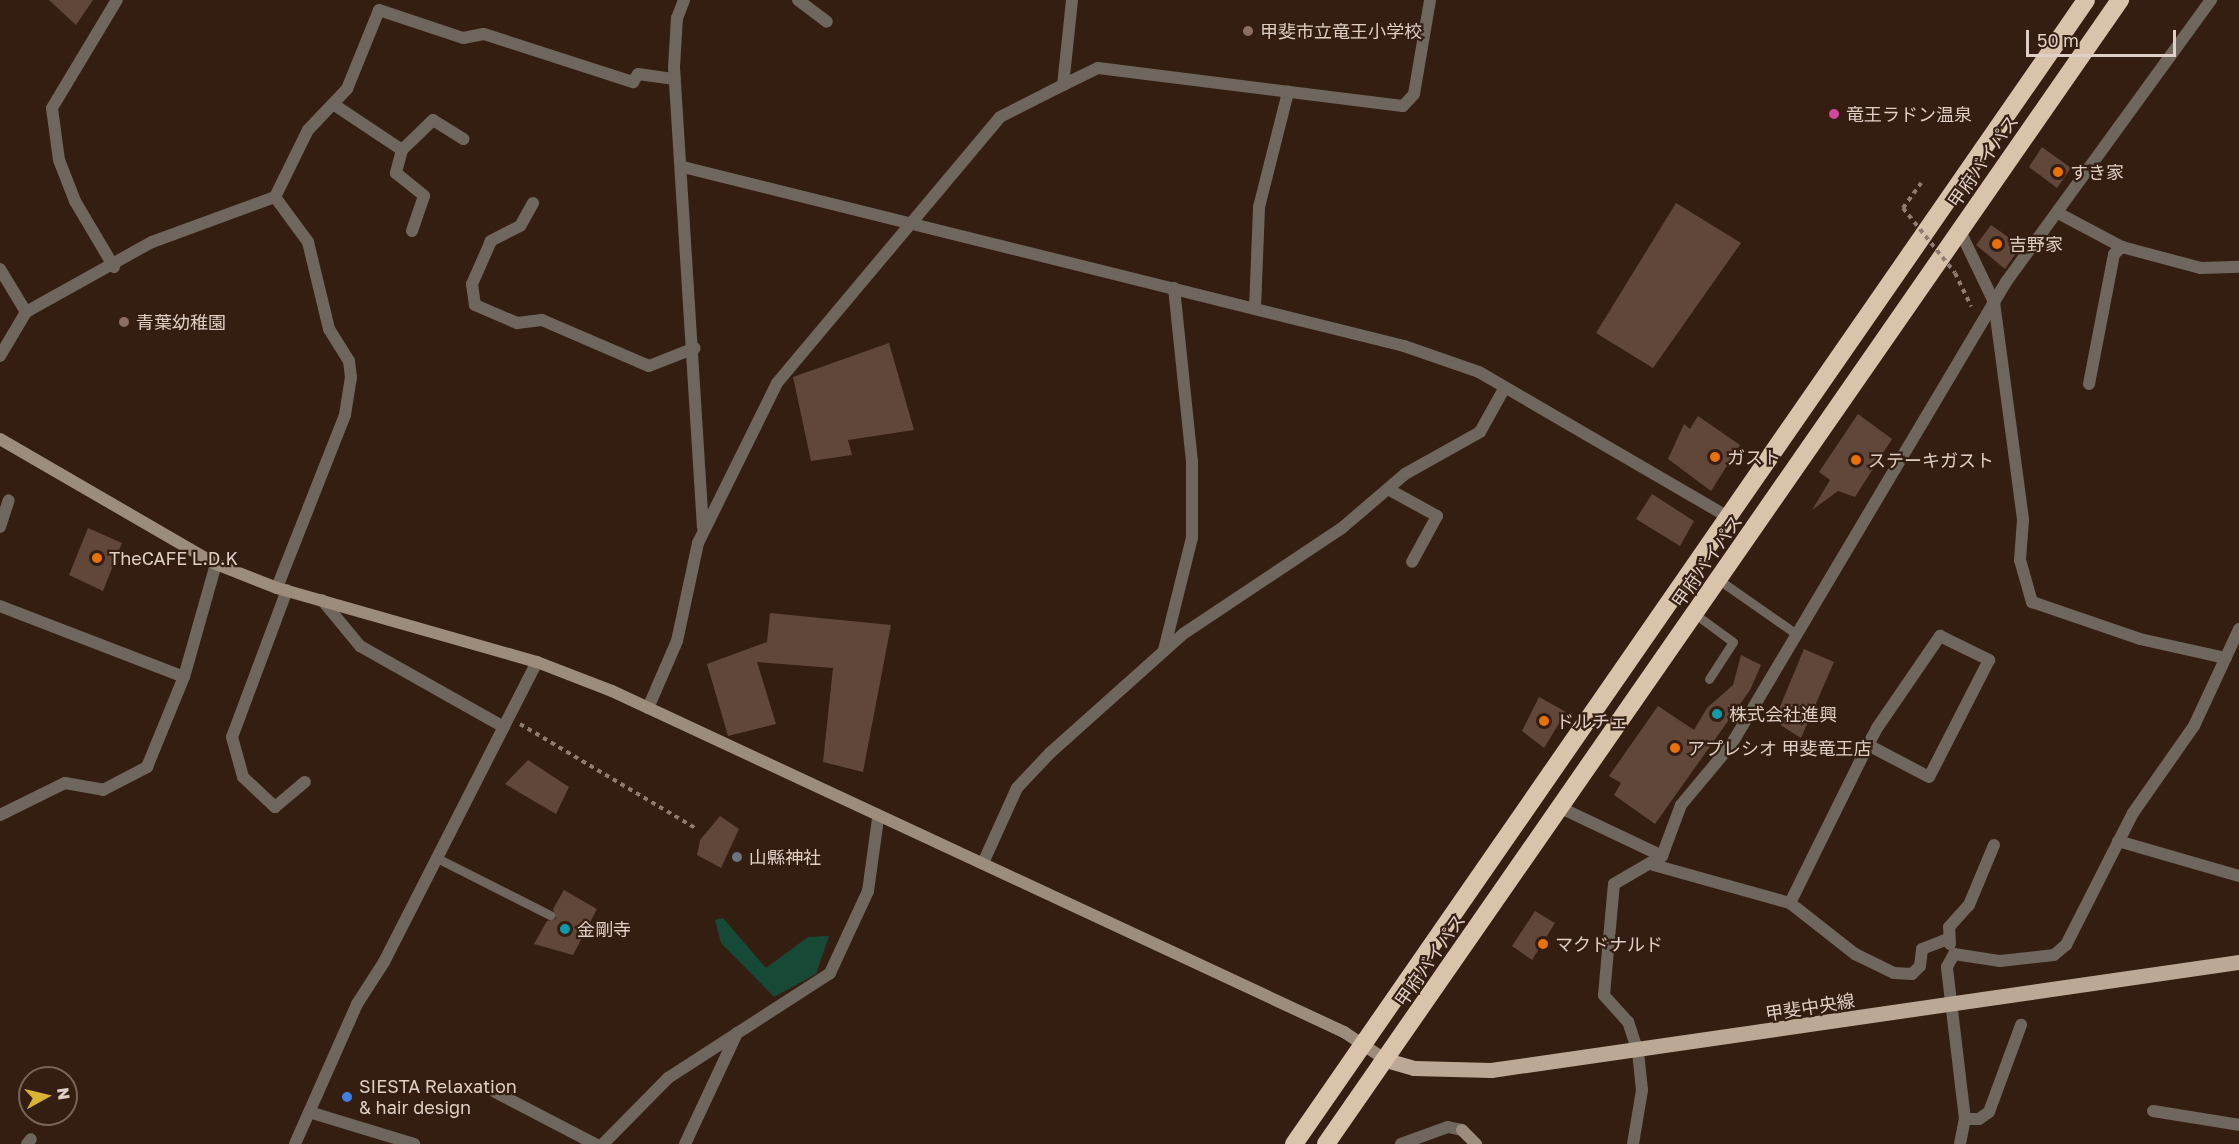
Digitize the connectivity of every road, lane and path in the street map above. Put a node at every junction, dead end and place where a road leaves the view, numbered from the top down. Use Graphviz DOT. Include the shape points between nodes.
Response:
graph roads {
  1 [pos="684,0"];
  2 [pos="798,0"];
  3 [pos="1072,0"];
  4 [pos="1431,0"];
  5 [pos="2086,0"];
  6 [pos="2120,0"];
  7 [pos="2211,0"];
  8 [pos="115,1"];
  9 [pos="380,5"];
  10 [pos="826,22"];
  11 [pos="675,79"];
  12 [pos="1063,85"];
  13 [pos="1288,92"];
  14 [pos="333,104"];
  15 [pos="464,139"];
  16 [pos="402,150"];
  17 [pos="683,167"];
  18 [pos="1921,183"];
  19 [pos="275,197"];
  20 [pos="533,203"];
  21 [pos="2058,213"];
  22 [pos="910,225"];
  23 [pos="412,231"];
  24 [pos="1960,231"];
  25 [pos="2122,247"];
  26 [pos="114,267"];
  27 [pos="2239,267"];
  28 [pos="0,269"];
  29 [pos="1174,288"];
  30 [pos="1994,302"];
  31 [pos="1971,306"];
  32 [pos="1255,308"];
  33 [pos="26,312"];
  34 [pos="695,348"];
  35 [pos="0,356"];
  36 [pos="2088,384"];
  37 [pos="1505,387"];
  38 [pos="0,439"];
  39 [pos="1388,489"];
  40 [pos="9,500"];
  41 [pos="1728,517"];
  42 [pos="0,527"];
  43 [pos="703,531"];
  44 [pos="1412,562"];
  45 [pos="216,564"];
  46 [pos="1719,580"];
  47 [pos="282,589"];
  48 [pos="322,600"];
  49 [pos="0,606"];
  50 [pos="1695,614"];
  51 [pos="2239,629"];
  52 [pos="1795,633"];
  53 [pos="1164,651"];
  54 [pos="2226,658"];
  55 [pos="537,662"];
  56 [pos="184,677"];
  57 [pos="1709,679"];
  58 [pos="648,708"];
  59 [pos="506,722"];
  60 [pos="1868,745"];
  61 [pos="305,782"];
  62 [pos="1560,808"];
  63 [pos="0,815"];
  64 [pos="878,819"];
  65 [pos="695,828"];
  66 [pos="2118,841"];
  67 [pos="1994,844"];
  68 [pos="1662,856"];
  69 [pos="437,858"];
  70 [pos="983,863"];
  71 [pos="1650,864"];
  72 [pos="2239,876"];
  73 [pos="1790,903"];
  74 [pos="550,915"];
  75 [pos="1948,939"];
  76 [pos="1954,954"];
  77 [pos="2239,962"];
  78 [pos="1951,1005"];
  79 [pos="2021,1025"];
  80 [pos="738,1033"];
  81 [pos="1364,1045"];
  82 [pos="1638,1052"];
  83 [pos="1386,1060"];
  84 [pos="495,1092"];
  85 [pos="2153,1111"];
  86 [pos="309,1112"];
  87 [pos="1965,1119"];
  88 [pos="2239,1125"];
  89 [pos="295,1144"];
  90 [pos="414,1144"];
  91 [pos="595,1144"];
  92 [pos="603,1144"];
  93 [pos="685,1144"];
  94 [pos="1294,1144"];
  95 [pos="1326,1144"];
  96 [pos="1401,1144"];
  97 [pos="1476,1144"];
  98 [pos="1633,1144"];
  99 [pos="1960,1144"];
  1 -- 11 [label="street" via="677,18"];
  2 -- 10 [label="street"];
  3 -- 12 [label="street"];
  4 -- 13 [label="street" via="1414,94 1403,106"];
  5 -- 41 [label="highway, 甲府バイパス"];
  6 -- 24 [label="highway, 甲府バイパス"];
  7 -- 21 [label="street"];
  8 -- 26 [label="street" via="52,108 59,160 75,201"];
  9 -- 11 [label="street" via="464,38 484,34 633,82 638,74"];
  9 -- 14 [label="street" via="363,58"];
  11 -- 17 [label="street"];
  12 -- 13 [label="street" via="1098,68"];
  12 -- 22 [label="street" via="1000,117"];
  13 -- 32 [label="street" via="1259,207"];
  14 -- 16 [label="street"];
  14 -- 19 [label="street" via="308,130"];
  15 -- 16 [label="street" via="433,120"];
  16 -- 23 [label="street" via="396,173 424,196"];
  17 -- 22 [label="street"];
  17 -- 34 [label="street"];
  18 -- 31 [label="path, bridge" via="1903,208 1955,273"];
  19 -- 26 [label="street" via="152,242"];
  19 -- 47 [label="street" via="308,242 329,329 349,362 351,377 345,415"];
  20 -- 34 [label="street" via="520,226 491,241 472,284 475,305 517,323 542,320 648,366"];
  21 -- 25 [label="street"];
  21 -- 30 [label="street"];
  22 -- 29 [label="street"];
  22 -- 43 [label="street" via="777,383"];
  24 -- 30 [label="street"];
  24 -- 46 [label="highway, 甲府バイパス"];
  25 -- 27 [label="street" via="2200,268"];
  25 -- 36 [label="street" via="2115,254"];
  26 -- 33 [label="street"];
  28 -- 33 [label="street"];
  29 -- 32 [label="street"];
  29 -- 53 [label="street" via="1192,462 1192,538"];
  30 -- 52 [label="street"];
  30 -- 54 [label="street" via="2023,520 2020,560 2032,602 2140,639"];
  32 -- 37 [label="street" via="1404,346 1479,372"];
  33 -- 35 [label="street"];
  34 -- 43 [label="street"];
  37 -- 39 [label="street" via="1480,432"];
  37 -- 41 [label="street"];
  38 -- 45 [label="street"];
  39 -- 44 [label="street" via="1437,516"];
  39 -- 53 [label="street" via="1342,528"];
  40 -- 42 [label="street"];
  41 -- 81 [label="highway, 甲府バイパス"];
  43 -- 58 [label="street" via="677,641"];
  45 -- 47 [label="street"];
  45 -- 56 [label="street"];
  46 -- 50 [label="highway, 甲府バイパス"];
  46 -- 52 [label="lane"];
  47 -- 48 [label="street"];
  47 -- 61 [label="street" via="233,746 243,777 275,807"];
  48 -- 55 [label="street"];
  48 -- 59 [label="street" via="360,646"];
  49 -- 56 [label="street"];
  50 -- 57 [label="lane" via="1733,642"];
  50 -- 62 [label="highway, 甲府バイパス"];
  51 -- 54 [label="street"];
  52 -- 68 [label="street" via="1731,746 1680,805"];
  53 -- 70 [label="street" via="1017,788"];
  54 -- 66 [label="street" via="2194,726"];
  55 -- 58 [label="street"];
  55 -- 59 [label="street"];
  56 -- 63 [label="street" via="147,767 103,790 65,783"];
  58 -- 64 [label="street"];
  59 -- 65 [label="path"];
  59 -- 69 [label="street"];
  60 -- 60 [label="street" via="1940,636 1989,660 1929,777"];
  60 -- 73 [label="street"];
  62 -- 68 [label="street"];
  62 -- 83 [label="highway, 甲府バイパス"];
  64 -- 70 [label="street"];
  64 -- 80 [label="street" via="868,891 830,973"];
  66 -- 72 [label="street"];
  66 -- 76 [label="street" via="2066,945 2054,955 2000,961"];
  67 -- 75 [label="street"];
  68 -- 71 [label="street"];
  69 -- 74 [label="lane"];
  69 -- 86 [label="street" via="357,1004"];
  70 -- 81 [label="street"];
  71 -- 73 [label="street"];
  71 -- 82 [label="street" via="1614,884 1604,995 1628,1022"];
  73 -- 75 [label="street" via="1855,954 1894,973 1912,974 1920,966 1922,949"];
  75 -- 76 [label="street"];
  76 -- 78 [label="street" via="1946,980"];
  77 -- 78 [label="main road, 甲斐中央線"];
  78 -- 82 [label="main road, 甲斐中央線"];
  78 -- 87 [label="street"];
  79 -- 87 [label="street" via="1989,1112 1979,1119"];
  80 -- 92 [label="street" via="668,1078"];
  80 -- 93 [label="street"];
  81 -- 83 [label="street"];
  81 -- 94 [label="highway, 甲府バイパス"];
  82 -- 83 [label="main road, 甲斐中央線" via="1491,1070 1414,1068"];
  82 -- 98 [label="street" via="1642,1090"];
  83 -- 95 [label="highway, 甲府バイパス"];
  84 -- 91 [label="street"];
  85 -- 88 [label="street"];
  86 -- 89 [label="street"];
  86 -- 90 [label="street"];
  87 -- 99 [label="street"];
  96 -- 97 [label="street" via="1448,1127 1462,1130"];
}
